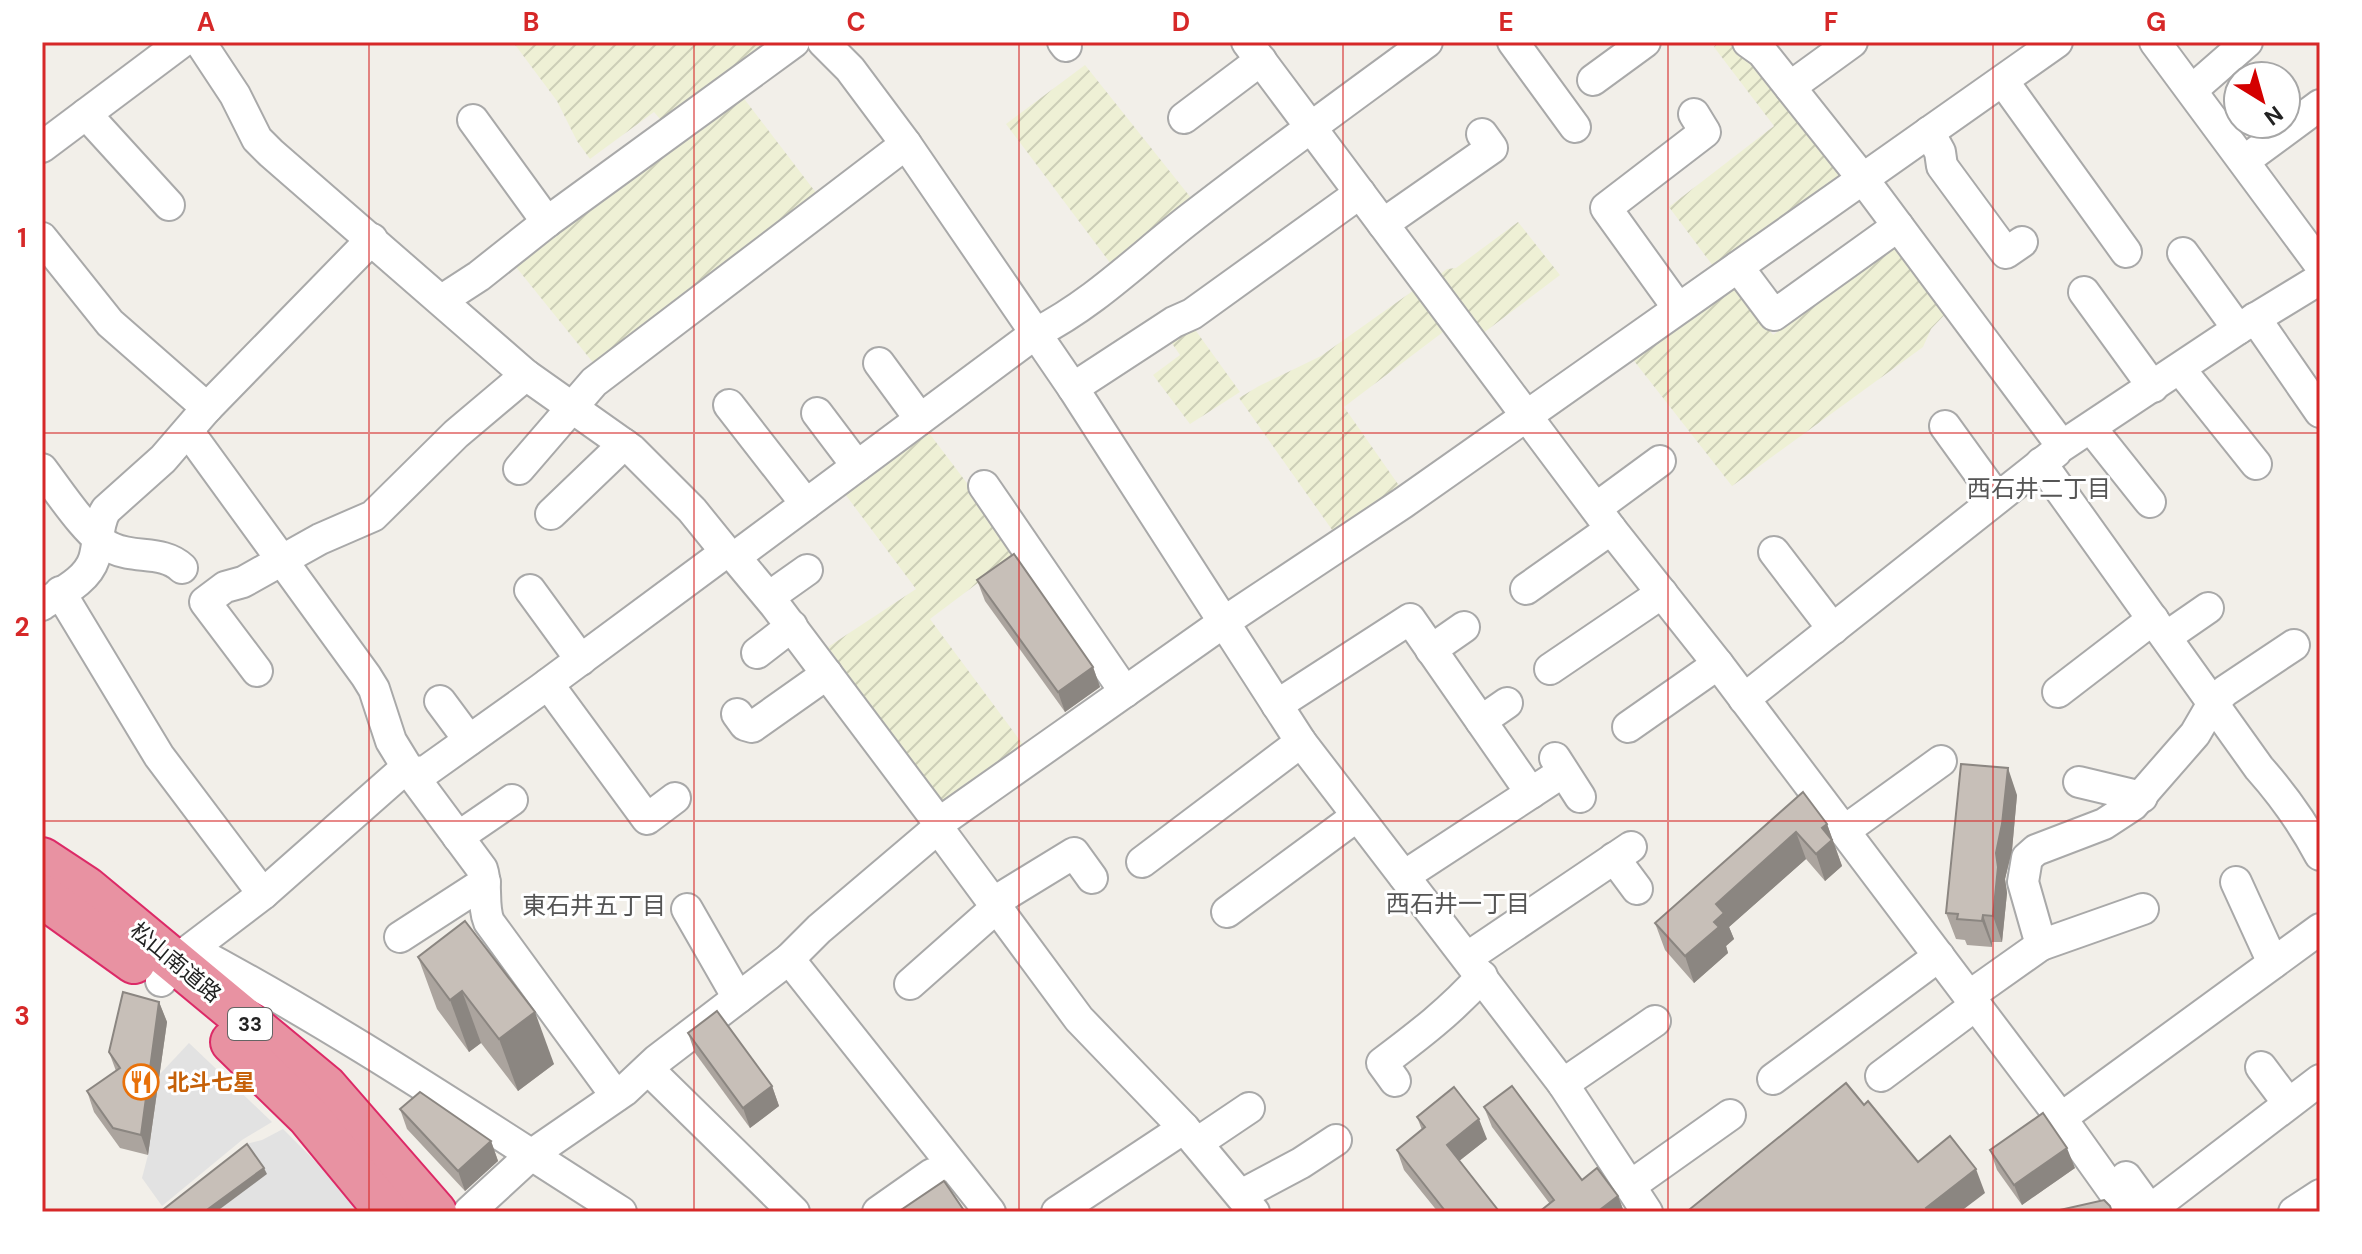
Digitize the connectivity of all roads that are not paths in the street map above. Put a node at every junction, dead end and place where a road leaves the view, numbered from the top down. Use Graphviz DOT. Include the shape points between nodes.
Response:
graph roads {
  1 [pos="182,42"];
  2 [pos="200,42"];
  3 [pos="794,42"];
  4 [pos="823,42"];
  5 [pos="1427,42"];
  6 [pos="1513,42"];
  7 [pos="1645,42"];
  8 [pos="1748,42"];
  9 [pos="1852,42"];
  10 [pos="2057,42"];
  11 [pos="2155,42"];
  12 [pos="2247,42"];
  13 [pos="1254,51"];
  14 [pos="1593,80"];
  15 [pos="2003,81"];
  16 [pos="1790,87"];
  17 [pos="2192,90"];
  18 [pos="2320,105"];
  19 [pos="86,114"];
  20 [pos="1694,114"];
  21 [pos="1184,118"];
  22 [pos="473,120"];
  23 [pos="1312,127"];
  24 [pos="1575,127"];
  25 [pos="1929,132"];
  26 [pos="1482,134"];
  27 [pos="906,144"];
  28 [pos="42,147"];
  29 [pos="2244,161"];
  30 [pos="1863,179"];
  31 [pos="1360,193"];
  32 [pos="169,205"];
  33 [pos="547,222"];
  34 [pos="1383,224"];
  35 [pos="1898,226"];
  36 [pos="42,238"];
  37 [pos="372,239"];
  38 [pos="2022,242"];
  39 [pos="2126,252"];
  40 [pos="2183,253"];
  41 [pos="2320,265"];
  42 [pos="1738,267"];
  43 [pos="2320,279"];
  44 [pos="2084,292"];
  45 [pos="442,300"];
  46 [pos="1678,308"];
  47 [pos="2246,323"];
  48 [pos="1036,333"];
  49 [pos="879,363"];
  50 [pos="2180,369"];
  51 [pos="526,375"];
  52 [pos="2153,387"];
  53 [pos="1073,388"];
  54 [pos="729,405"];
  55 [pos="573,408"];
  56 [pos="2320,412"];
  57 [pos="817,413"];
  58 [pos="1527,414"];
  59 [pos="197,419"];
  60 [pos="920,419"];
  61 [pos="1945,426"];
  62 [pos="2091,428"];
  63 [pos="624,444"];
  64 [pos="2052,455"];
  65 [pos="1660,461"];
  66 [pos="2256,464"];
  67 [pos="857,466"];
  68 [pos="42,469"];
  69 [pos="519,469"];
  70 [pos="984,486"];
  71 [pos="1997,498"];
  72 [pos="2150,502"];
  73 [pos="806,504"];
  74 [pos="551,514"];
  75 [pos="1604,519"];
  76 [pos="97,539"];
  77 [pos="1774,552"];
  78 [pos="731,555"];
  79 [pos="282,560"];
  80 [pos="182,568"];
  81 [pos="807,570"];
  82 [pos="1526,589"];
  83 [pos="530,590"];
  84 [pos="1662,593"];
  85 [pos="769,597"];
  86 [pos="51,599"];
  87 [pos="2208,608"];
  88 [pos="1224,622"];
  89 [pos="792,626"];
  90 [pos="1464,627"];
  91 [pos="2159,628"];
  92 [pos="1833,629"];
  93 [pos="2294,645"];
  94 [pos="1431,650"];
  95 [pos="757,653"];
  96 [pos="581,660"];
  97 [pos="1718,664"];
  98 [pos="1550,669"];
  99 [pos="257,671"];
  100 [pos="827,674"];
  101 [pos="548,684"];
  102 [pos="1125,692"];
  103 [pos="2058,692"];
  104 [pos="1744,699"];
  105 [pos="440,701"];
  106 [pos="1507,703"];
  107 [pos="2213,703"];
  108 [pos="1277,705"];
  109 [pos="737,714"];
  110 [pos="1481,721"];
  111 [pos="1628,727"];
  112 [pos="469,740"];
  113 [pos="1301,742"];
  114 [pos="1941,761"];
  115 [pos="410,772"];
  116 [pos="2079,782"];
  117 [pos="1531,793"];
  118 [pos="1580,797"];
  119 [pos="2142,797"];
  120 [pos="675,798"];
  121 [pos="512,800"];
  122 [pos="1357,816"];
  123 [pos="939,825"];
  124 [pos="1844,831"];
  125 [pos="458,837"];
  126 [pos="2318,845"];
  127 [pos="42,859"];
  128 [pos="1142,862"];
  129 [pos="1404,876"];
  130 [pos="1092,878"];
  131 [pos="485,882"];
  132 [pos="2236,882"];
  133 [pos="1637,889"];
  134 [pos="263,894"];
  135 [pos="42,896"];
  136 [pos="995,905"];
  137 [pos="687,909"];
  138 [pos="2143,909"];
  139 [pos="1227,912"];
  140 [pos="2320,929"];
  141 [pos="400,937"];
  142 [pos="2041,945"];
  143 [pos="1939,956"];
  144 [pos="789,959"];
  145 [pos="2273,963"];
  146 [pos="175,964"];
  147 [pos="1475,967"];
  148 [pos="910,984"];
  149 [pos="738,998"];
  150 [pos="1973,1000"];
  151 [pos="1655,1021"];
  152 [pos="2261,1067"];
  153 [pos="648,1069"];
  154 [pos="1881,1076"];
  155 [pos="1773,1079"];
  156 [pos="2320,1080"];
  157 [pos="1395,1081"];
  158 [pos="1563,1084"];
  159 [pos="616,1096"];
  160 [pos="2288,1103"];
  161 [pos="1249,1108"];
  162 [pos="2067,1113"];
  163 [pos="1730,1115"];
  164 [pos="1191,1135"];
  165 [pos="1336,1140"];
  166 [pos="531,1155"];
  167 [pos="932,1174"];
  168 [pos="1630,1186"];
  169 [pos="2320,1195"];
  170 [pos="1247,1204"];
  171 [pos="387,1212"];
  172 [pos="435,1212"];
  173 [pos="469,1212"];
  174 [pos="621,1212"];
  175 [pos="794,1212"];
  176 [pos="878,1212"];
  177 [pos="990,1212"];
  178 [pos="1057,1212"];
  179 [pos="1647,1212"];
  180 [pos="2128,1212"];
  181 [pos="2294,1212"];
  1 -- 19 [label="street"];
  2 -- 37 [label="street" via="257,139"];
  3 -- 33 [label="street"];
  4 -- 27 [label="street"];
  5 -- 23 [label="street"];
  6 -- 24 [label="street"];
  7 -- 14 [label="street"];
  8 -- 16 [label="street"];
  9 -- 16 [label="street"];
  10 -- 15 [label="street"];
  11 -- 17 [label="street"];
  12 -- 17 [label="street"];
  13 -- 21 [label="street"];
  13 -- 23 [label="street"];
  15 -- 25 [label="street"];
  15 -- 39 [label="street"];
  16 -- 30 [label="street"];
  17 -- 29 [label="street"];
  18 -- 29 [label="street"];
  19 -- 28 [label="street"];
  19 -- 32 [label="street"];
  20 -- 46 [label="street" via="1705,132 1606,208"];
  22 -- 33 [label="street"];
  23 -- 31 [label="street"];
  23 -- 48 [label="street" via="1114,282"];
  25 -- 30 [label="street"];
  25 -- 38 [label="street" via="1942,166 2006,253"];
  26 -- 34 [label="street" via="1492,148"];
  27 -- 48 [label="street"];
  27 -- 55 [label="street" via="594,382"];
  29 -- 41 [label="street"];
  30 -- 35 [label="street"];
  30 -- 42 [label="street"];
  31 -- 34 [label="street"];
  31 -- 53 [label="street" via="1192,314"];
  33 -- 45 [label="street"];
  34 -- 58 [label="street"];
  35 -- 42 [label="street" via="1774,315"];
  35 -- 64 [label="street"];
  36 -- 59 [label="street"];
  37 -- 45 [label="street"];
  37 -- 59 [label="street"];
  40 -- 47 [label="street"];
  42 -- 46 [label="street"];
  43 -- 47 [label="street"];
  44 -- 52 [label="street"];
  45 -- 51 [label="street"];
  46 -- 58 [label="street"];
  47 -- 50 [label="street"];
  47 -- 56 [label="street"];
  48 -- 53 [label="street"];
  48 -- 60 [label="street"];
  49 -- 60 [label="street"];
  50 -- 52 [label="street"];
  50 -- 66 [label="street"];
  51 -- 55 [label="street"];
  51 -- 79 [label="street" via="456,434 373,516"];
  52 -- 62 [label="street"];
  53 -- 88 [label="street"];
  54 -- 73 [label="street" via="760,426"];
  55 -- 63 [label="street"];
  55 -- 69 [label="street"];
  57 -- 67 [label="street"];
  58 -- 75 [label="street"];
  58 -- 88 [label="street"];
  59 -- 76 [label="street" via="163,459 106,510"];
  59 -- 79 [label="street"];
  60 -- 67 [label="street"];
  61 -- 71 [label="street"];
  62 -- 64 [label="street"];
  62 -- 72 [label="street"];
  63 -- 74 [label="street"];
  63 -- 78 [label="street"];
  64 -- 71 [label="street"];
  64 -- 91 [label="street"];
  65 -- 75 [label="street"];
  67 -- 73 [label="street"];
  68 -- 76 [label="street"];
  70 -- 102 [label="street"];
  71 -- 92 [label="street"];
  73 -- 78 [label="street"];
  75 -- 82 [label="street"];
  75 -- 84 [label="street"];
  76 -- 80 [label="street" via="127,554 168,557"];
  76 -- 86 [label="street" via="89,570"];
  77 -- 92 [label="street"];
  78 -- 85 [label="street"];
  78 -- 96 [label="street"];
  79 -- 99 [label="street" via="205,602"];
  79 -- 115 [label="street" via="374,689 391,741"];
  81 -- 85 [label="street"];
  83 -- 96 [label="street"];
  84 -- 97 [label="street"];
  84 -- 98 [label="street"];
  85 -- 89 [label="street"];
  86 -- 134 [label="street"];
  87 -- 91 [label="street"];
  88 -- 102 [label="street"];
  88 -- 108 [label="street"];
  89 -- 95 [label="street"];
  89 -- 100 [label="street"];
  90 -- 94 [label="street"];
  91 -- 103 [label="street"];
  91 -- 107 [label="street"];
  92 -- 104 [label="street"];
  93 -- 107 [label="street"];
  94 -- 108 [label="street" via="1410,619"];
  94 -- 110 [label="street"];
  96 -- 101 [label="street"];
  97 -- 104 [label="street"];
  97 -- 111 [label="street"];
  100 -- 109 [label="street" via="752,727"];
  100 -- 123 [label="street"];
  101 -- 112 [label="street"];
  101 -- 120 [label="street" via="647,819"];
  102 -- 123 [label="street"];
  104 -- 124 [label="street"];
  105 -- 112 [label="street"];
  106 -- 110 [label="street"];
  107 -- 119 [label="street" via="2195,734"];
  107 -- 126 [label="street"];
  108 -- 113 [label="street"];
  110 -- 117 [label="street"];
  112 -- 115 [label="street" via="426,771"];
  113 -- 122 [label="street"];
  113 -- 128 [label="street"];
  114 -- 124 [label="street"];
  115 -- 125 [label="street"];
  115 -- 134 [label="street" via="399,774"];
  116 -- 119 [label="street"];
  117 -- 118 [label="street" via="1559,765"];
  117 -- 129 [label="street"];
  119 -- 142 [label="street" via="2114,818 2027,858 2023,882"];
  121 -- 125 [label="street"];
  122 -- 129 [label="street"];
  122 -- 139 [label="street"];
  123 -- 136 [label="street"];
  123 -- 144 [label="street"];
  124 -- 143 [label="street"];
  125 -- 131 [label="street" via="482,869"];
  127 -- 146 [label="highway, 松山南道路 / 33" via="86,888"];
  129 -- 147 [label="street"];
  130 -- 136 [label="street" via="1074,853"];
  131 -- 141 [label="street"];
  131 -- 159 [label="street" via="489,922"];
  132 -- 145 [label="street"];
  133 -- 147 [label="street" via="1622,852"];
  134 -- 146 [label="street"];
  135 -- 146 [label="highway, 松山南道路 / 33"];
  136 -- 148 [label="street"];
  136 -- 164 [label="street" via="1079,1019"];
  137 -- 149 [label="street"];
  138 -- 142 [label="street"];
  140 -- 145 [label="street"];
  142 -- 150 [label="street"];
  143 -- 150 [label="street"];
  143 -- 155 [label="street"];
  144 -- 149 [label="street"];
  144 -- 177 [label="street"];
  145 -- 162 [label="street"];
  146 -- 166 [label="street" via="301,1009"];
  146 -- 171 [label="highway, 松山南道路 / 33" via="239,1048 308,1116"];
  146 -- 172 [label="highway, 松山南道路 / 33" via="326,1087"];
  147 -- 157 [label="street" via="1436,1023 1382,1063"];
  147 -- 158 [label="street"];
  149 -- 153 [label="street"];
  150 -- 154 [label="street"];
  150 -- 162 [label="street"];
  151 -- 158 [label="street"];
  152 -- 160 [label="street"];
  153 -- 159 [label="street"];
  153 -- 175 [label="street"];
  156 -- 160 [label="street"];
  158 -- 168 [label="street"];
  159 -- 166 [label="street"];
  160 -- 162 [label="street" via="2150,1210"];
  161 -- 164 [label="street"];
  162 -- 180 [label="street"];
  163 -- 168 [label="street"];
  164 -- 170 [label="street"];
  164 -- 178 [label="street"];
  165 -- 170 [label="street"];
  166 -- 173 [label="street"];
  166 -- 174 [label="street"];
  167 -- 176 [label="street"];
  168 -- 179 [label="street"];
  169 -- 181 [label="street"];
}
